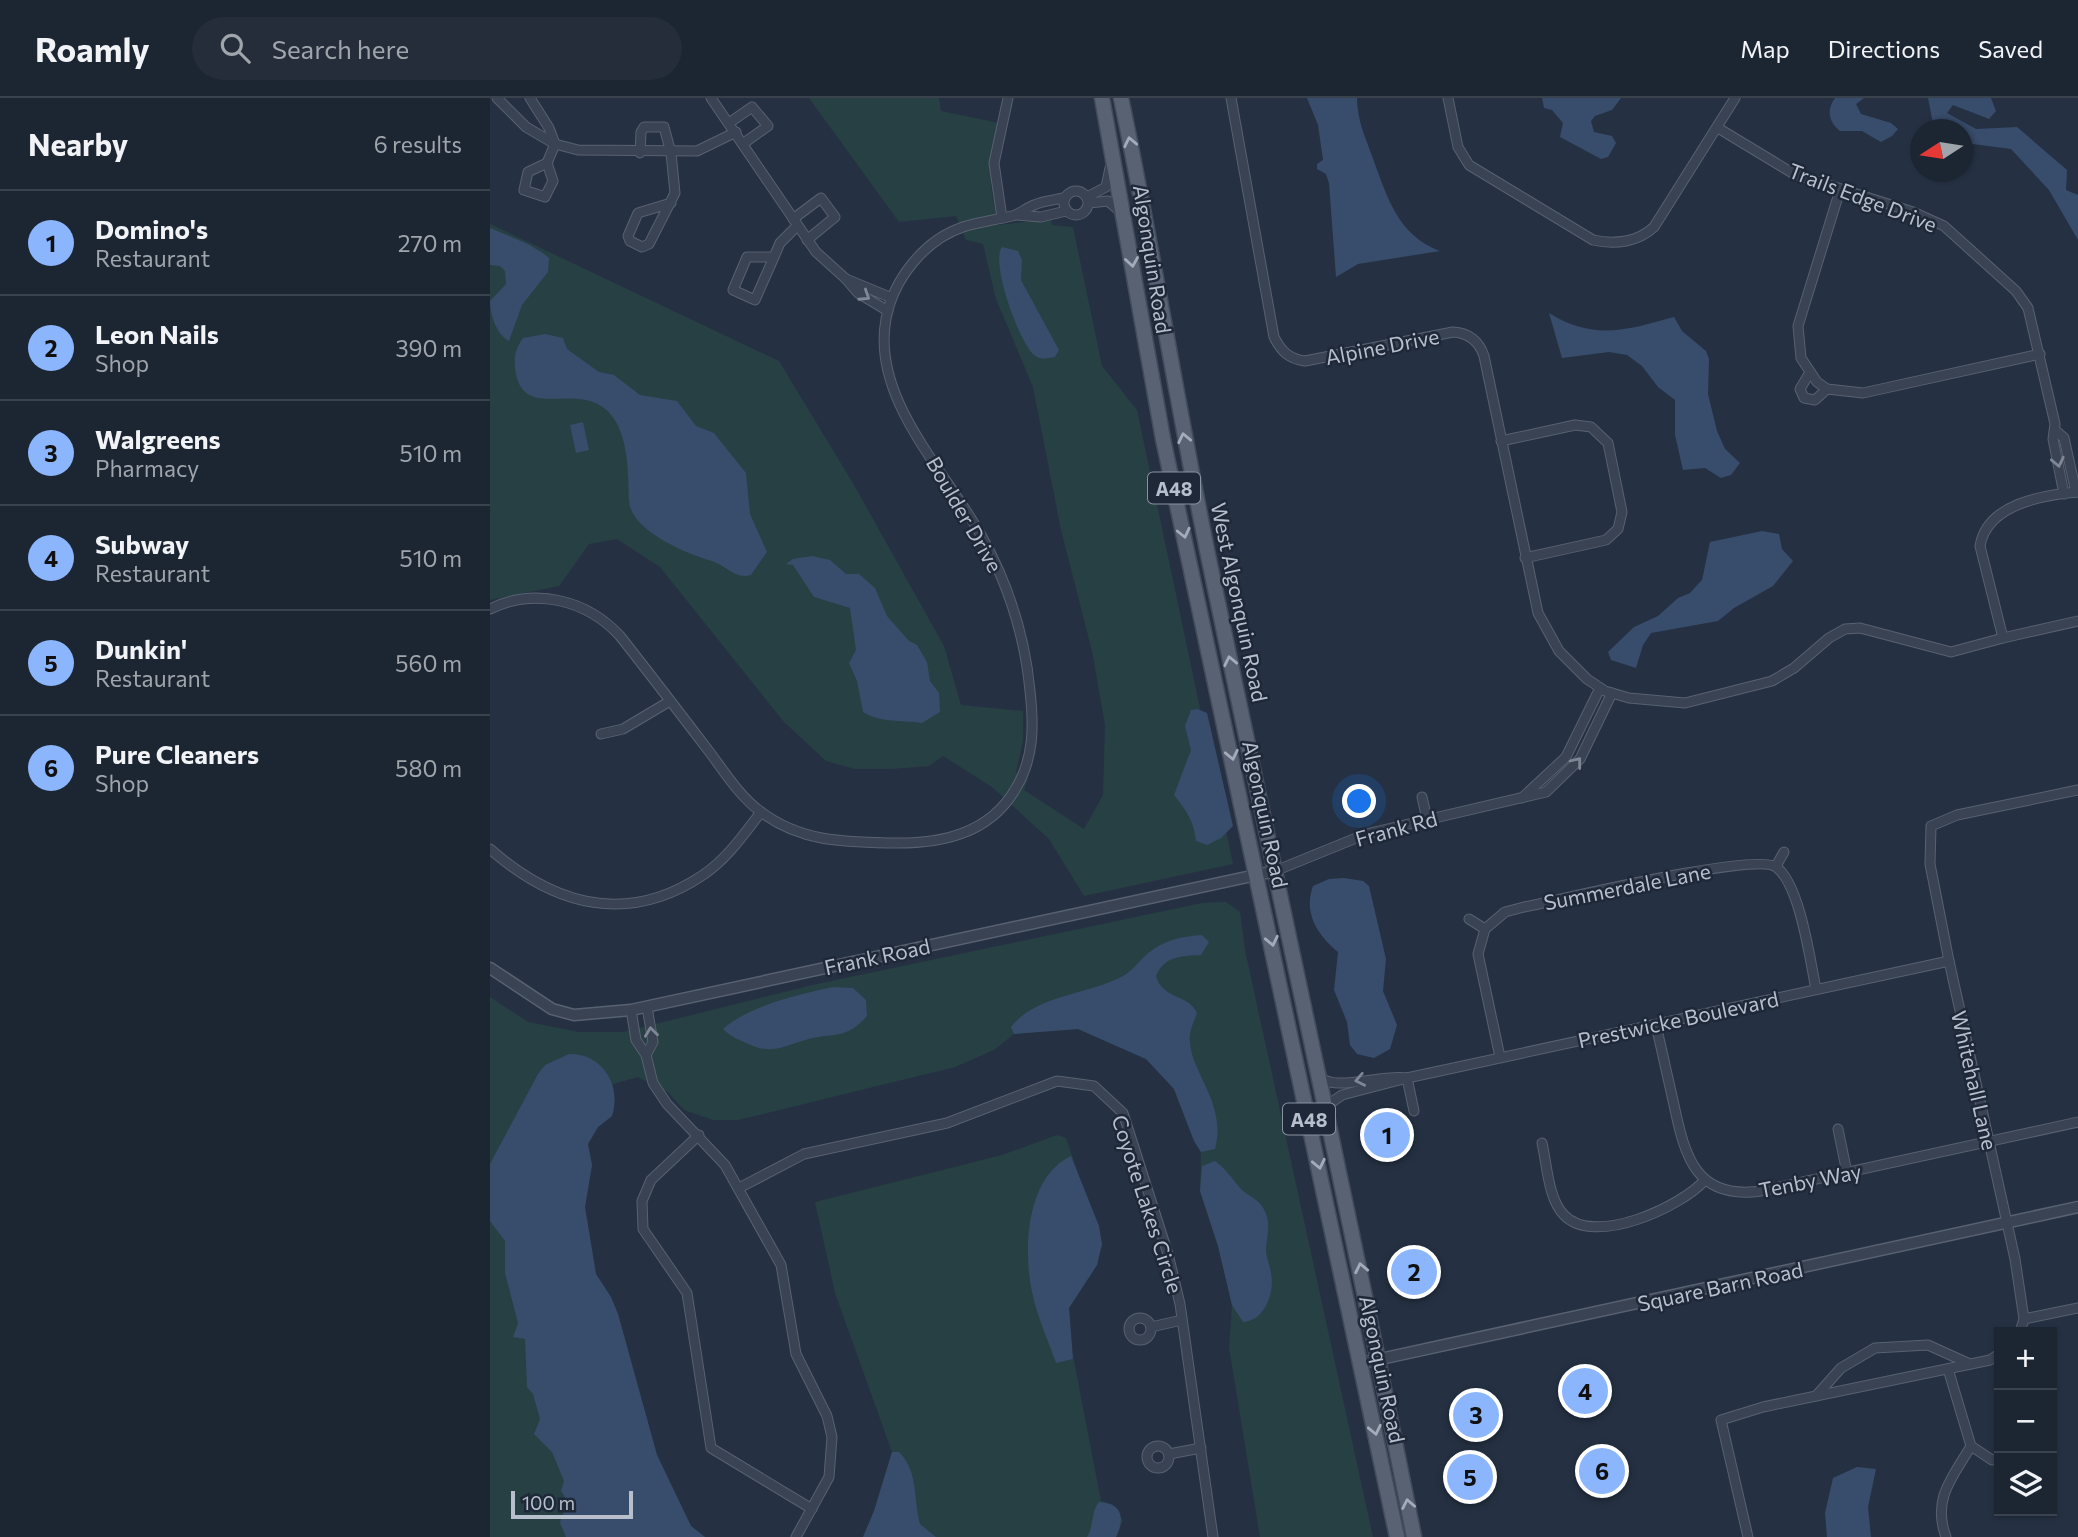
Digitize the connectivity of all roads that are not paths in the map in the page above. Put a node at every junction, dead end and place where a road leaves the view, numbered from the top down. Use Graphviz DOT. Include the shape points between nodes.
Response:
graph roads {
  1 [pos="530,98"];
  2 [pos="711,98"];
  3 [pos="1008,98"];
  4 [pos="1095,98"];
  5 [pos="1102,98"];
  6 [pos="1121,98"];
  7 [pos="1231,98"];
  8 [pos="1448,98"];
  9 [pos="1735,98"];
  10 [pos="500,99"];
  11 [pos="729,123"];
  12 [pos="1718,128"];
  13 [pos="736,132"];
  14 [pos="555,144"];
  15 [pos="744,144"];
  16 [pos="640,153"];
  17 [pos="671,153"];
  18 [pos="547,163"];
  19 [pos="1840,190"];
  20 [pos="1064,198"];
  21 [pos="1088,200"];
  22 [pos="671,202"];
  23 [pos="1066,211"];
  24 [pos="1016,215"];
  25 [pos="1125,217"];
  26 [pos="1002,218"];
  27 [pos="795,222"];
  28 [pos="807,240"];
  29 [pos="774,257"];
  30 [pos="846,279"];
  31 [pos="892,298"];
  32 [pos="888,311"];
  33 [pos="2040,354"];
  34 [pos="1809,374"];
  35 [pos="1827,389"];
  36 [pos="2056,431"];
  37 [pos="1501,441"];
  38 [pos="2077,492"];
  39 [pos="2064,494"];
  40 [pos="1525,558"];
  41 [pos="490,609"];
  42 [pos="2078,621"];
  43 [pos="2003,638"];
  44 [pos="1600,688"];
  45 [pos="1612,693"];
  46 [pos="670,701"];
  47 [pos="601,734"];
  48 [pos="2078,790"];
  49 [pos="1422,797"];
  50 [pos="1522,799"];
  51 [pos="761,812"];
  52 [pos="1427,819"];
  53 [pos="490,849"];
  54 [pos="1784,852"];
  55 [pos="1776,866"];
  56 [pos="1275,871"];
  57 [pos="1258,875"];
  58 [pos="1469,919"];
  59 [pos="1485,929"];
  60 [pos="1949,961"];
  61 [pos="490,968"];
  62 [pos="1816,989"];
  63 [pos="647,1007"];
  64 [pos="631,1010"];
  65 [pos="1656,1025"];
  66 [pos="644,1054"];
  67 [pos="1500,1057"];
  68 [pos="1318,1072"];
  69 [pos="1407,1078"];
  70 [pos="1325,1107"];
  71 [pos="1414,1111"];
  72 [pos="2078,1122"];
  73 [pos="1838,1129"];
  74 [pos="699,1135"];
  75 [pos="1989,1142"];
  76 [pos="1542,1143"];
  77 [pos="1847,1173"];
  78 [pos="1705,1180"];
  79 [pos="739,1188"];
  80 [pos="2078,1207"];
  81 [pos="2006,1222"];
  82 [pos="2078,1308"];
  83 [pos="2024,1319"];
  84 [pos="1182,1320"];
  85 [pos="1151,1326"];
  86 [pos="2022,1327"];
  87 [pos="1994,1356"];
  88 [pos="1380,1359"];
  89 [pos="1362,1363"];
  90 [pos="1970,1364"];
  91 [pos="1948,1369"];
  92 [pos="1816,1396"];
  93 [pos="1971,1446"];
  94 [pos="1201,1448"];
  95 [pos="1169,1454"];
  96 [pos="1994,1460"];
  97 [pos="812,1509"];
  98 [pos="796,1537"];
  99 [pos="1213,1537"];
  100 [pos="1397,1537"];
  101 [pos="1414,1537"];
  102 [pos="1748,1537"];
  103 [pos="1946,1537"];
  1 -- 14 [label="street"];
  2 -- 11 [label="street"];
  3 -- 26 [label="street" via="994,163"];
  4 -- 21 [label="street, Boulder Drive" via="1110,177 1102,191"];
  5 -- 25 [label="main road, Algonquin Road / A48"];
  56 -- 6 [label="main road, West Algonquin Road / A48, one-way" via="1182,425"];
  7 -- 37 [label="street, Alpine Drive" via="1274,337 1280,347 1287,355 1305,360 1447,332 1465,334 1482,351"];
  8 -- 12 [label="street" via="1458,147 1469,165 1603,243 1637,238 1654,227"];
  9 -- 12 [label="street"];
  10 -- 14 [label="street" via="526,127"];
  11 -- 13 [label="street"];
  11 -- 15 [label="street" via="752,107 768,126"];
  12 -- 19 [label="street, Trails Edge Drive" via="1794,174"];
  13 -- 15 [label="street"];
  13 -- 17 [label="street" via="697,151"];
  14 -- 16 [label="street"];
  14 -- 18 [label="street"];
  15 -- 27 [label="street"];
  16 -- 17 [label="street"];
  16 -- 17 [label="street" via="640,132 654,125 664,127"];
  17 -- 22 [label="street" via="676,193"];
  19 -- 33 [label="street, Trails Edge Drive" via="1944,226 2016,291 2028,308"];
  19 -- 34 [label="street" via="1798,326 1798,348"];
  20 -- 21 [label="street, Boulder Drive" via="1077,190"];
  20 -- 23 [label="street"];
  20 -- 24 [label="street, Boulder Drive" via="1035,204"];
  21 -- 23 [label="street, Boulder Drive" via="1081,214"];
  21 -- 25 [label="street, Boulder Drive" via="1108,201"];
  22 -- 22 [label="street" via="649,244 642,247 629,241 638,213"];
  23 -- 24 [label="street, Boulder Drive" via="1041,217"];
  24 -- 26 [label="street, Boulder Drive"];
  25 -- 57 [label="main road, Algonquin Road / A48, one-way" via="1163,439"];
  26 -- 31 [label="street, Boulder Drive" via="962,227 933,244 906,272"];
  27 -- 28 [label="street"];
  27 -- 28 [label="street" via="821,198 835,217"];
  27 -- 29 [label="street"];
  28 -- 30 [label="street"];
  29 -- 29 [label="street" via="747,257 733,290 755,300"];
  30 -- 31 [label="street"];
  30 -- 32 [label="street, one-way" via="858,293"];
  31 -- 32 [label="street, Boulder Drive"];
  32 -- 51 [label="street, Boulder Drive" via="884,355 895,396 977,527 1013,608 1030,685 1029,758 1018,786 1001,808 983,824 939,842 825,840 801,834"];
  33 -- 35 [label="street" via="1863,393"];
  33 -- 36 [label="street, Trails Edge Drive"];
  34 -- 35 [label="street"];
  34 -- 35 [label="street" via="1800,389 1804,398 1815,400"];
  36 -- 38 [label="street, Trails Edge Drive" via="2064,439"];
  36 -- 39 [label="street, Trails Edge Drive, one-way" via="2053,439"];
  37 -- 40 [label="street, Alpine Drive"];
  37 -- 40 [label="street" via="1575,425 1591,427 1608,443 1622,513 1618,529 1606,540"];
  38 -- 39 [label="street"];
  39 -- 43 [label="street" via="1999,512 1982,532 1980,545"];
  40 -- 44 [label="street, Alpine Drive" via="1546,631 1565,658"];
  41 -- 46 [label="street, Boulder Drive" via="534,597 583,608 616,632"];
  42 -- 43 [label="street, Alpine Drive"];
  43 -- 45 [label="street, Alpine Drive" via="1951,652 1860,628 1845,629 1794,668 1749,688 1685,703 1642,701"];
  44 -- 45 [label="street, Alpine Drive"];
  44 -- 50 [label="street" via="1566,757"];
  50 -- 45 [label="street, Frank Rd, one-way" via="1546,792 1580,759"];
  46 -- 47 [label="street" via="623,729"];
  46 -- 51 [label="street, Boulder Drive"];
  48 -- 60 [label="street, Whitehall Lane" via="1957,815 1931,826 1930,864"];
  49 -- 52 [label="street"];
  50 -- 52 [label="street, Frank Rd"];
  51 -- 53 [label="street" via="729,853 704,875 637,902 593,904 553,893 519,874"];
  52 -- 56 [label="street, Frank Rd" via="1366,834"];
  54 -- 55 [label="street"];
  55 -- 59 [label="street, Summerdale Lane" via="1759,862 1733,866 1524,907 1505,912"];
  55 -- 62 [label="street" via="1793,894"];
  56 -- 57 [label="street, Frank Road"];
  56 -- 68 [label="main road, West Algonquin Road / A48"];
  57 -- 63 [label="street, Frank Road"];
  57 -- 89 [label="main road, Algonquin Road / A48, one-way"];
  58 -- 59 [label="street"];
  59 -- 67 [label="street" via="1478,954"];
  60 -- 62 [label="street, Prestwicke Boulevard"];
  60 -- 75 [label="street, Whitehall Lane"];
  61 -- 64 [label="street, Frank Road" via="552,1009 574,1015"];
  62 -- 65 [label="street, Prestwicke Boulevard"];
  63 -- 64 [label="street, Frank Road"];
  66 -- 63 [label="street, one-way" via="653,1042"];
  64 -- 66 [label="street" via="636,1040"];
  65 -- 67 [label="street, Prestwicke Boulevard"];
  65 -- 78 [label="street" via="1682,1143"];
  66 -- 74 [label="street" via="653,1083 667,1104"];
  67 -- 69 [label="street, Prestwicke Boulevard"];
  69 -- 68 [label="street, Prestwicke Boulevard, one-way" via="1393,1075 1330,1084"];
  68 -- 70 [label="main road, West Algonquin Road / A48"];
  69 -- 70 [label="street, Prestwicke Boulevard" via="1342,1095"];
  69 -- 71 [label="street"];
  88 -- 70 [label="main road, West Algonquin Road / A48, one-way"];
  72 -- 75 [label="street, Tenby Way"];
  73 -- 77 [label="street"];
  74 -- 79 [label="street"];
  74 -- 97 [label="street" via="650,1180 642,1201 643,1229 687,1293 711,1448"];
  75 -- 77 [label="street, Tenby Way"];
  75 -- 81 [label="street, Whitehall Lane"];
  76 -- 78 [label="street" via="1559,1210 1581,1225 1604,1226 1661,1212 1689,1196"];
  77 -- 78 [label="street, Tenby Way" via="1746,1193"];
  79 -- 84 [label="street, Coyote Lakes Circle" via="804,1154 947,1123 1057,1081 1094,1086 1123,1112 1168,1254"];
  79 -- 97 [label="street" via="781,1265 796,1354 827,1416 832,1437 829,1478"];
  80 -- 81 [label="street, Square Barn Road"];
  81 -- 83 [label="street, Whitehall Lane"];
  81 -- 88 [label="street, Square Barn Road"];
  82 -- 83 [label="street"];
  83 -- 86 [label="street, Whitehall Lane"];
  84 -- 85 [label="street"];
  84 -- 94 [label="street, Coyote Lakes Circle"];
  87 -- 90 [label="street"];
  88 -- 89 [label="street, Square Barn Road"];
  101 -- 88 [label="main road, Algonquin Road / A48, one-way"];
  89 -- 100 [label="main road, Algonquin Road / A48, one-way"];
  90 -- 91 [label="street"];
  90 -- 92 [label="street" via="1928,1345 1875,1348 1842,1368"];
  91 -- 92 [label="street"];
  91 -- 93 [label="street"];
  92 -- 102 [label="street" via="1721,1420"];
  93 -- 96 [label="street"];
  93 -- 103 [label="street" via="1942,1494 1941,1524"];
  94 -- 95 [label="street"];
  94 -- 99 [label="street, Coyote Lakes Circle"];
  97 -- 98 [label="street"];
}
